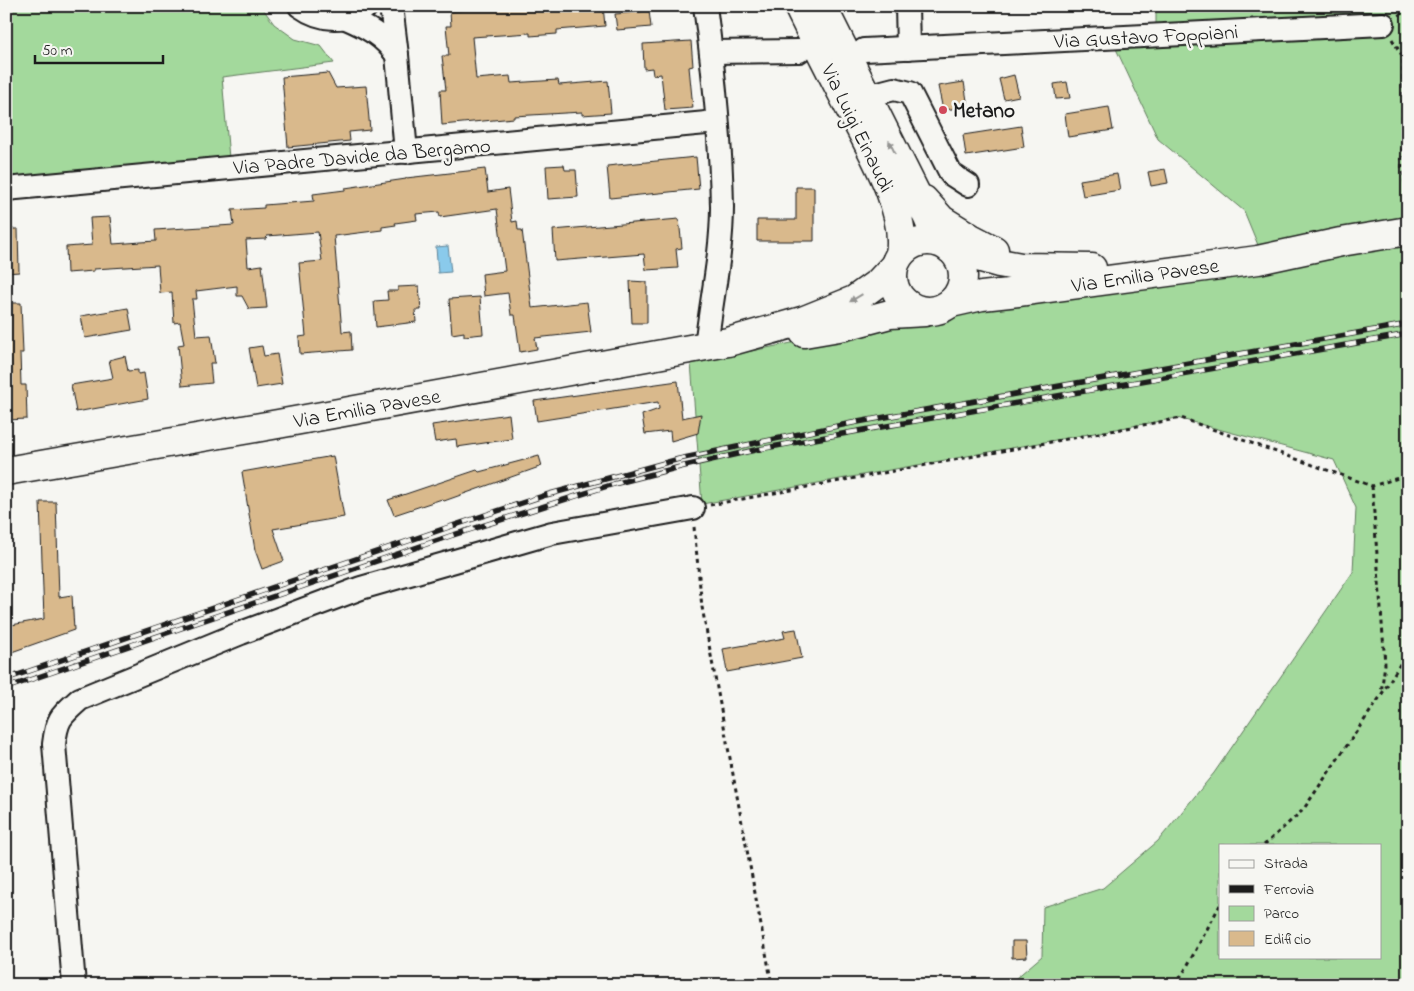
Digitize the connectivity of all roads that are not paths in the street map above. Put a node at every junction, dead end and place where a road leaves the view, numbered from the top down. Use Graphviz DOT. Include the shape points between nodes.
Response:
graph roads {
  1 [pos="300,6"];
  2 [pos="367,6"];
  3 [pos="391,6"];
  4 [pos="705,6"];
  5 [pos="798,6"];
  6 [pos="822,6"];
  7 [pos="907,6"];
  8 [pos="346,18"];
  9 [pos="1383,24"];
  10 [pos="908,48"];
  11 [pos="864,50"];
  12 [pos="799,51"];
  13 [pos="711,52"];
  14 [pos="397,54"];
  15 [pos="867,96"];
  16 [pos="717,122"];
  17 [pos="406,152"];
  18 [pos="968,185"];
  19 [pos="6,189"];
  20 [pos="913,191"];
  21 [pos="1408,231"];
  22 [pos="1340,243"];
  23 [pos="944,245"];
  24 [pos="897,260"];
  25 [pos="1089,268"];
  26 [pos="951,303"];
  27 [pos="924,312"];
  28 [pos="717,345"];
  29 [pos="6,471"];
  30 [pos="693,508"];
  31 [pos="74,985"];
  1 -- 8 [label="street" via="311,14 328,19"];
  2 -- 8 [label="street"];
  3 -- 14 [label="street"];
  4 -- 13 [label="street"];
  5 -- 24 [label="main road, Via Luigi Einaudi" via="894,202 902,242"];
  6 -- 15 [label="main road, Via Luigi Einaudi"];
  7 -- 10 [label="street"];
  8 -- 14 [label="street" via="369,28"];
  9 -- 10 [label="street, Via Gustavo Foppiani"];
  10 -- 11 [label="street, Via Gustavo Foppiani"];
  12 -- 13 [label="street"];
  13 -- 16 [label="street"];
  14 -- 17 [label="street"];
  15 -- 18 [label="street, Via Luigi Einaudi" via="894,89 910,93 952,174"];
  20 -- 15 [label="main road, Via Luigi Einaudi, one-way"];
  16 -- 17 [label="street, Via Padre Davide da Bergamo"];
  16 -- 28 [label="street" via="722,208"];
  17 -- 19 [label="street, Via Padre Davide da Bergamo"];
  20 -- 23 [label="main road, Via Luigi Einaudi"];
  20 -- 25 [label="main road" via="942,220 998,252"];
  21 -- 22 [label="main road, Via Emilia Pavese"];
  22 -- 25 [label="main road"];
  22 -- 26 [label="main road, Via Emilia Pavese" via="1258,260 982,296"];
  23 -- 24 [label="main road" via="927,240 917,242"];
  23 -- 25 [label="main road" via="1021,267"];
  23 -- 26 [label="main road" via="957,256 962,266 960,290"];
  24 -- 27 [label="main road" via="892,282 898,296 910,307"];
  24 -- 28 [label="main road, Via Emilia Pavese, one-way" via="879,282 854,300 802,321"];
  26 -- 27 [label="main road"];
  27 -- 28 [label="main road, Via Emilia Pavese" via="890,314 845,326"];
  28 -- 29 [label="main road, Via Emilia Pavese"];
  30 -- 31 [label="street" via="552,533 361,588 80,699 61,716 54,744"];
}
